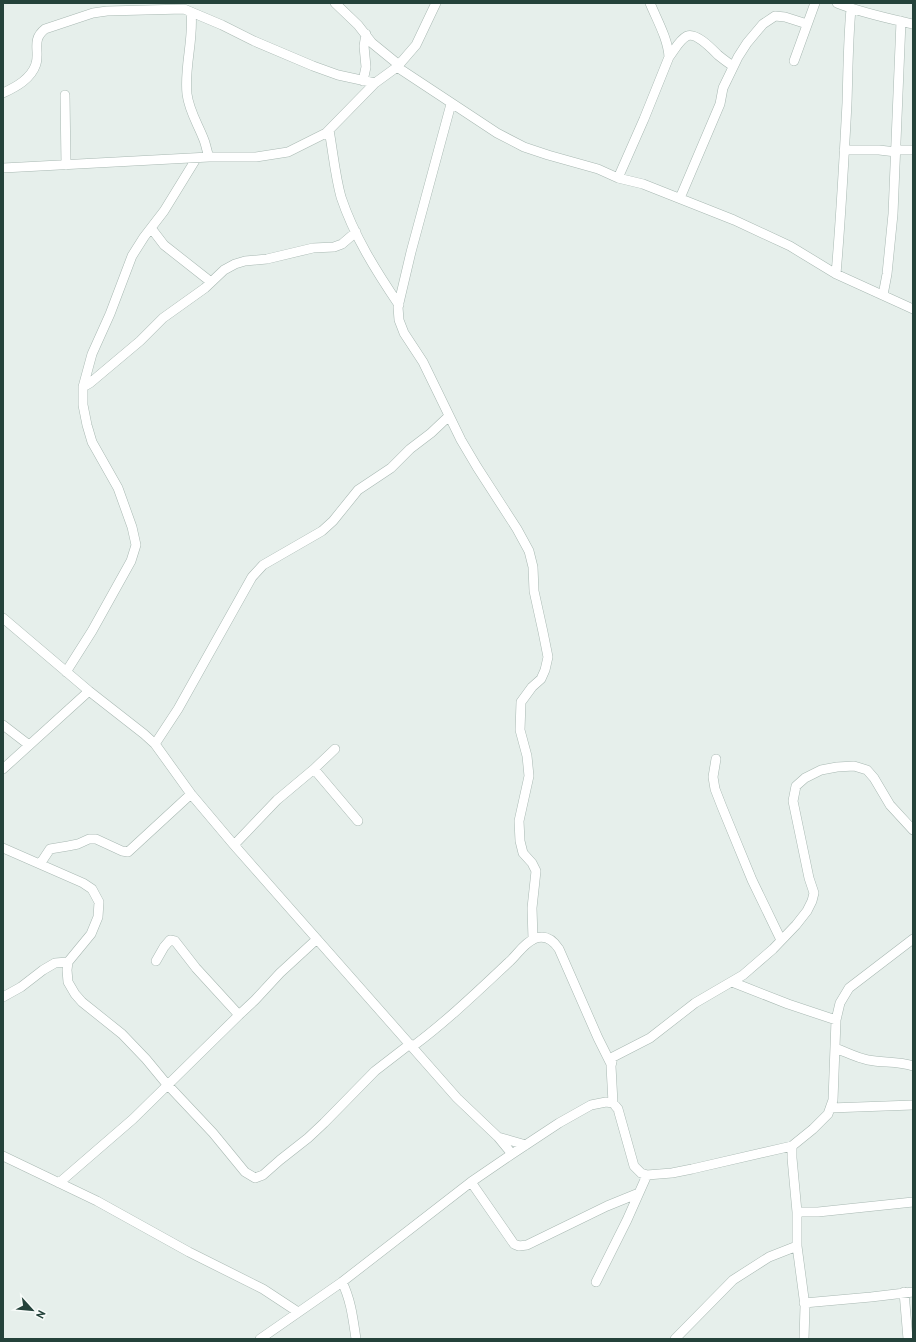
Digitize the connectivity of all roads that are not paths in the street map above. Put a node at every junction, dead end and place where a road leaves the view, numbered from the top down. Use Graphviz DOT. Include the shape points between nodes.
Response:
graph roads {
  1 [pos="335,3"];
  2 [pos="436,3"];
  3 [pos="650,3"];
  4 [pos="815,3"];
  5 [pos="837,3"];
  6 [pos="105,7"];
  7 [pos="851,9"];
  8 [pos="191,12"];
  9 [pos="901,21"];
  10 [pos="807,24"];
  11 [pos="913,24"];
  12 [pos="366,34"];
  13 [pos="669,57"];
  14 [pos="794,61"];
  15 [pos="398,66"];
  16 [pos="733,66"];
  17 [pos="363,81"];
  18 [pos="375,84"];
  19 [pos="3,93"];
  20 [pos="64,95"];
  21 [pos="451,104"];
  22 [pos="329,130"];
  23 [pos="844,150"];
  24 [pos="913,150"];
  25 [pos="896,151"];
  26 [pos="209,157"];
  27 [pos="196,159"];
  28 [pos="66,165"];
  29 [pos="3,168"];
  30 [pos="618,178"];
  31 [pos="680,198"];
  32 [pos="151,228"];
  33 [pos="356,232"];
  34 [pos="836,274"];
  35 [pos="211,282"];
  36 [pos="883,295"];
  37 [pos="399,305"];
  38 [pos="913,309"];
  39 [pos="84,387"];
  40 [pos="449,416"];
  41 [pos="3,618"];
  42 [pos="66,672"];
  43 [pos="89,691"];
  44 [pos="3,725"];
  45 [pos="155,744"];
  46 [pos="29,745"];
  47 [pos="335,749"];
  48 [pos="716,759"];
  49 [pos="3,769"];
  50 [pos="314,769"];
  51 [pos="192,794"];
  52 [pos="358,821"];
  53 [pos="913,830"];
  54 [pos="234,845"];
  55 [pos="3,848"];
  56 [pos="40,864"];
  57 [pos="317,939"];
  58 [pos="533,939"];
  59 [pos="913,939"];
  60 [pos="781,940"];
  61 [pos="156,961"];
  62 [pos="68,962"];
  63 [pos="732,982"];
  64 [pos="3,997"];
  65 [pos="239,1015"];
  66 [pos="836,1020"];
  67 [pos="411,1046"];
  68 [pos="835,1048"];
  69 [pos="611,1064"];
  70 [pos="913,1066"];
  71 [pos="167,1085"];
  72 [pos="613,1103"];
  73 [pos="913,1105"];
  74 [pos="830,1108"];
  75 [pos="498,1137"];
  76 [pos="526,1145"];
  77 [pos="792,1146"];
  78 [pos="512,1154"];
  79 [pos="3,1156"];
  80 [pos="647,1175"];
  81 [pos="471,1182"];
  82 [pos="59,1183"];
  83 [pos="639,1193"];
  84 [pos="913,1202"];
  85 [pos="797,1212"];
  86 [pos="797,1246"];
  87 [pos="342,1282"];
  88 [pos="596,1282"];
  89 [pos="908,1292"];
  90 [pos="804,1303"];
  91 [pos="298,1312"];
  92 [pos="265,1338"];
  93 [pos="356,1339"];
  94 [pos="675,1339"];
  95 [pos="804,1339"];
  96 [pos="908,1339"];
  1 -- 12 [label="street"];
  2 -- 15 [label="street" via="416,45"];
  3 -- 13 [label="street" via="661,27"];
  4 -- 10 [label="street"];
  5 -- 7 [label="street"];
  6 -- 8 [label="street" via="184,9"];
  6 -- 19 [label="street" via="56,24 39,33 34,69 20,84"];
  7 -- 9 [label="street"];
  7 -- 23 [label="street"];
  8 -- 17 [label="street" via="313,66"];
  8 -- 26 [label="street" via="192,26 186,69 187,95 190,110"];
  9 -- 11 [label="street"];
  9 -- 25 [label="street"];
  10 -- 14 [label="street"];
  10 -- 16 [label="street" via="780,16 770,19 747,43"];
  12 -- 15 [label="street" via="372,43"];
  12 -- 17 [label="street" via="366,67"];
  13 -- 16 [label="street" via="682,41 692,35"];
  13 -- 30 [label="street"];
  15 -- 18 [label="street"];
  15 -- 21 [label="street"];
  16 -- 31 [label="street" via="723,88 720,104"];
  17 -- 18 [label="street"];
  18 -- 22 [label="street"];
  20 -- 28 [label="street"];
  21 -- 30 [label="street" via="524,147 598,169"];
  21 -- 37 [label="street"];
  22 -- 26 [label="street" via="288,152 256,157"];
  22 -- 33 [label="street" via="341,196"];
  23 -- 25 [label="street"];
  23 -- 34 [label="street"];
  24 -- 25 [label="street"];
  25 -- 36 [label="street" via="893,214"];
  26 -- 27 [label="street"];
  27 -- 28 [label="street"];
  27 -- 32 [label="street"];
  28 -- 29 [label="street"];
  30 -- 31 [label="street"];
  31 -- 34 [label="street" via="767,234"];
  32 -- 35 [label="street" via="164,245"];
  32 -- 39 [label="street" via="132,256 92,354"];
  33 -- 35 [label="street" via="342,244 334,247 313,248 267,259 245,260 224,270"];
  33 -- 37 [label="street" via="373,265"];
  34 -- 36 [label="street"];
  35 -- 39 [label="street" via="163,318 140,341"];
  36 -- 38 [label="street"];
  37 -- 40 [label="street" via="399,320 404,333 423,362"];
  39 -- 42 [label="street" via="83,405 92,442 118,488 136,545 96,625"];
  40 -- 45 [label="street" via="391,468 358,490 322,531 263,565 252,577 178,709"];
  40 -- 58 [label="street" via="476,467 502,504 529,551 533,567 534,592 548,657 541,679 522,702 520,730 529,776 519,821 520,840 523,853 536,871 532,908"];
  41 -- 42 [label="street"];
  42 -- 43 [label="street"];
  43 -- 45 [label="street"];
  43 -- 46 [label="street"];
  44 -- 46 [label="street"];
  45 -- 51 [label="street"];
  46 -- 49 [label="street"];
  47 -- 50 [label="street"];
  48 -- 60 [label="street" via="713,777 715,789 752,880"];
  50 -- 52 [label="street"];
  50 -- 54 [label="street" via="277,800"];
  51 -- 54 [label="street"];
  51 -- 56 [label="street" via="128,852 96,839 89,839 78,844 53,848"];
  53 -- 60 [label="street" via="890,805 867,770 854,766 836,767 821,770 800,782 796,786 793,801 814,893 807,911"];
  54 -- 57 [label="street"];
  55 -- 56 [label="street"];
  56 -- 62 [label="street" via="83,883 92,889 99,902 98,917 91,934"];
  57 -- 65 [label="street"];
  57 -- 67 [label="street"];
  58 -- 67 [label="street" via="448,1020"];
  58 -- 69 [label="street" via="548,938 559,949"];
  59 -- 66 [label="street" via="849,988 840,1003"];
  60 -- 63 [label="street"];
  61 -- 65 [label="street" via="170,940 174,941"];
  62 -- 64 [label="street" via="55,963"];
  62 -- 71 [label="street" via="68,982 75,994 122,1034"];
  63 -- 66 [label="street"];
  63 -- 69 [label="street" via="695,1003 650,1038 615,1056"];
  65 -- 71 [label="street"];
  66 -- 68 [label="street"];
  67 -- 71 [label="street" via="375,1071 324,1123 259,1178 245,1172"];
  67 -- 75 [label="street" via="457,1098"];
  68 -- 70 [label="street" via="864,1059"];
  68 -- 74 [label="street" via="833,1100"];
  69 -- 72 [label="street"];
  71 -- 82 [label="street" via="133,1119"];
  72 -- 76 [label="street" via="591,1105"];
  72 -- 80 [label="street" via="618,1109 634,1166 640,1173"];
  73 -- 74 [label="street"];
  74 -- 77 [label="street" via="828,1114 813,1129"];
  75 -- 76 [label="street"];
  75 -- 78 [label="street"];
  76 -- 78 [label="street"];
  77 -- 80 [label="street" via="672,1173"];
  77 -- 85 [label="street"];
  78 -- 81 [label="street"];
  79 -- 82 [label="street"];
  80 -- 83 [label="street"];
  81 -- 83 [label="street" via="514,1244 522,1246"];
  81 -- 87 [label="street"];
  82 -- 91 [label="street" via="262,1289"];
  83 -- 88 [label="street"];
  84 -- 85 [label="street"];
  85 -- 86 [label="street"];
  86 -- 90 [label="street"];
  86 -- 94 [label="street" via="769,1257 733,1280"];
  87 -- 91 [label="street"];
  87 -- 93 [label="street" via="350,1304"];
  89 -- 90 [label="street"];
  89 -- 96 [label="street"];
  90 -- 95 [label="street"];
  91 -- 92 [label="street"];
}
